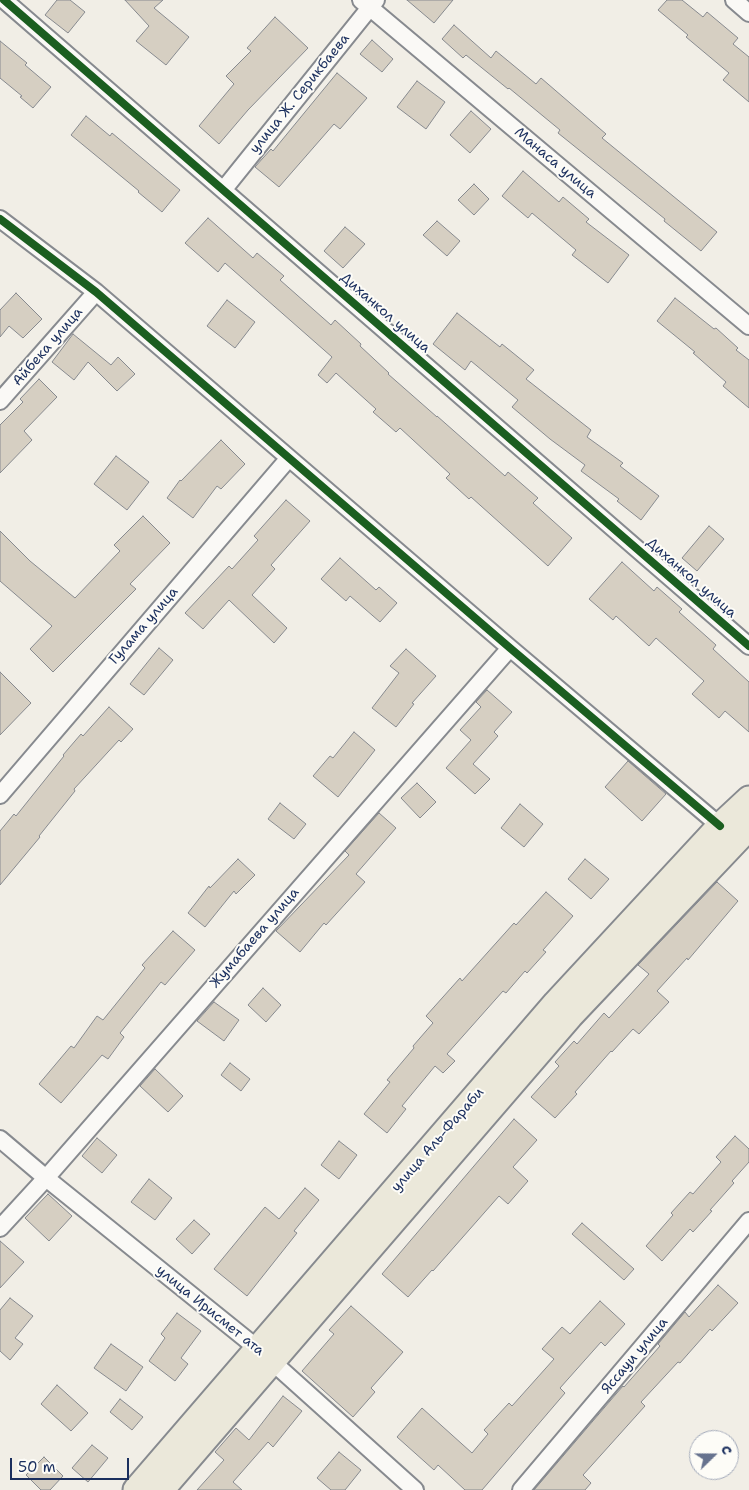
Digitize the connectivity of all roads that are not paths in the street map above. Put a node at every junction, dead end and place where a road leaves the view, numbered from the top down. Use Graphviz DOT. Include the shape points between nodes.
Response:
graph roads {
  1 [pos="4,0"];
  2 [pos="734,0"];
  3 [pos="368,2"];
  4 [pos="749,13"];
  5 [pos="224,189"];
  6 [pos="0,219"];
  7 [pos="96,292"];
  8 [pos="749,326"];
  9 [pos="0,401"];
  10 [pos="289,458"];
  11 [pos="749,646"];
  12 [pos="510,648"];
  13 [pos="0,795"];
  14 [pos="749,798"];
  15 [pos="720,826"];
  16 [pos="749,827"];
  17 [pos="0,1138"];
  18 [pos="46,1178"];
  19 [pos="749,1221"];
  20 [pos="0,1228"];
  21 [pos="264,1355"];
  22 [pos="136,1490"];
  23 [pos="161,1490"];
  24 [pos="415,1490"];
  25 [pos="521,1490"];
  1 -- 5 [label="street, Диханкол улица"];
  2 -- 4 [label="street"];
  3 -- 5 [label="street, улица Ж. Серикбаева"];
  3 -- 8 [label="street, Манаса улица"];
  5 -- 11 [label="street, Диханкол улица"];
  6 -- 7 [label="street"];
  7 -- 9 [label="street, Айбека улица"];
  7 -- 10 [label="street"];
  10 -- 12 [label="street"];
  10 -- 13 [label="street, Гулама улица"];
  12 -- 15 [label="street"];
  12 -- 18 [label="street, Жумабаева улица"];
  14 -- 15 [label="main road, улица Аль-Фараби"];
  15 -- 21 [label="main road, улица Аль-Фараби" via="556,1003"];
  16 -- 21 [label="main road, улица Аль-Фараби" via="570,1016"];
  17 -- 18 [label="street, улица Ирисмет ата"];
  18 -- 20 [label="street, Жумабаева улица"];
  18 -- 21 [label="street, улица Ирисмет ата"];
  19 -- 25 [label="street, Яссауи улица"];
  21 -- 22 [label="main road, улица Аль-Фараби"];
  21 -- 23 [label="main road, улица Аль-Фараби"];
  21 -- 24 [label="street, улица Ирисмет ата"];
}
